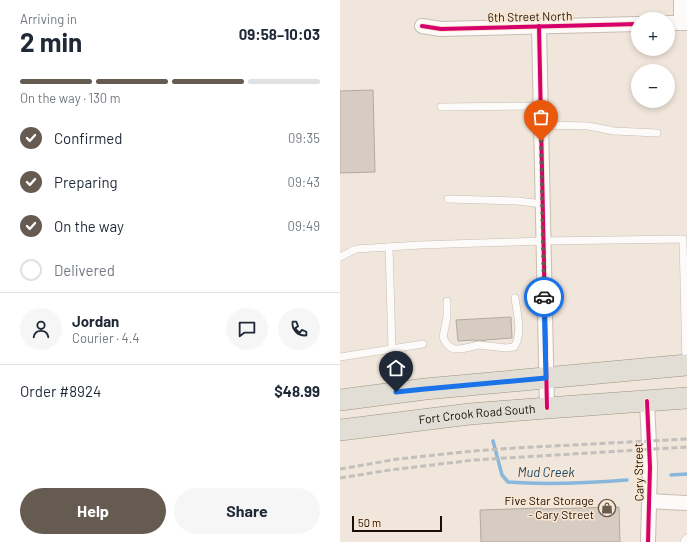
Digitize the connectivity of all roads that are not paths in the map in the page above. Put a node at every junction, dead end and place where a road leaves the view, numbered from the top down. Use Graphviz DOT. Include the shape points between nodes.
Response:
graph roads {
  1 [pos="681,0"];
  2 [pos="679,23"];
  3 [pos="631,24"];
  4 [pos="422,26"];
  5 [pos="539,26"];
  6 [pos="541,106"];
  7 [pos="441,107"];
  8 [pos="541,125"];
  9 [pos="656,133"];
  10 [pos="448,199"];
  11 [pos="542,204"];
  12 [pos="543,242"];
  13 [pos="389,247"];
  14 [pos="340,258"];
  15 [pos="515,298"];
  16 [pos="447,301"];
  17 [pos="424,344"];
  18 [pos="392,349"];
  19 [pos="340,356"];
  20 [pos="686,365"];
  21 [pos="546,378"];
  22 [pos="687,398"];
  23 [pos="340,400"];
  24 [pos="647,401"];
  25 [pos="547,408"];
  26 [pos="340,430"];
  27 [pos="649,501"];
  28 [pos="687,503"];
  29 [pos="687,538"];
  30 [pos="648,542"];
  31 [pos="684,542"];
  1 -- 2 [label="street"];
  3 -- 5 [label="street, 6th Street North"];
  4 -- 5 [label="street, 6th Street North" via="440,29"];
  5 -- 6 [label="street"];
  6 -- 7 [label="lane"];
  6 -- 8 [label="street"];
  8 -- 9 [label="lane" via="588,126 614,131"];
  8 -- 11 [label="street"];
  10 -- 11 [label="lane"];
  11 -- 12 [label="street"];
  12 -- 13 [label="lane"];
  12 -- 20 [label="lane" via="683,239"];
  12 -- 21 [label="street"];
  13 -- 14 [label="lane" via="356,249"];
  13 -- 18 [label="lane"];
  15 -- 16 [label="lane" via="519,335 514,347 506,348 479,345 460,349 450,347 443,337"];
  17 -- 18 [label="lane"];
  18 -- 19 [label="lane"];
  20 -- 21 [label="main road"];
  21 -- 23 [label="main road"];
  21 -- 25 [label="street"];
  22 -- 24 [label="main road, Fort Crook Road South"];
  24 -- 25 [label="main road, Fort Crook Road South"];
  24 -- 27 [label="street, Cary Street"];
  25 -- 26 [label="main road, Fort Crook Road South" via="470,414"];
  27 -- 28 [label="street"];
  27 -- 30 [label="street, Cary Street"];
  29 -- 31 [label="lane"];
}
